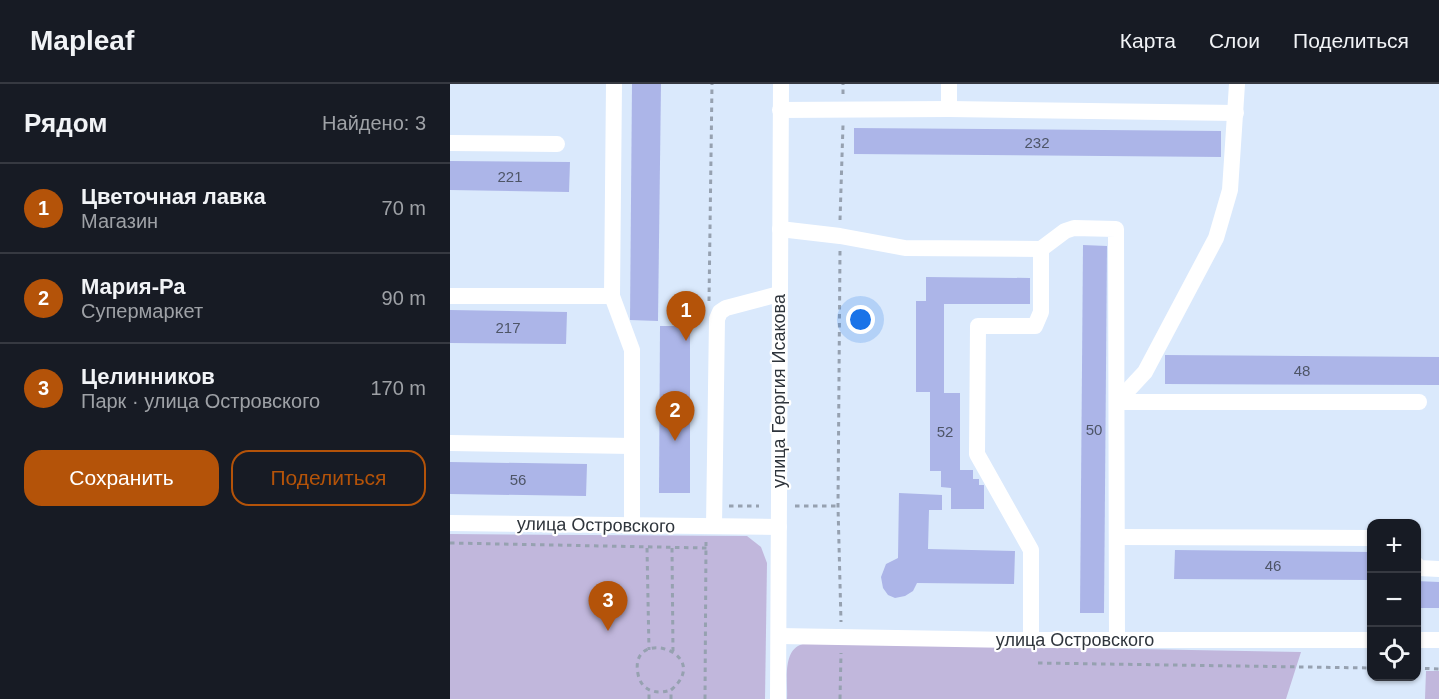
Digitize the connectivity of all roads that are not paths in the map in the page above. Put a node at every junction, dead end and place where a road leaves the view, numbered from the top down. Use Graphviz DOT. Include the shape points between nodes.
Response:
graph roads {
  1 [pos="614,84"];
  2 [pos="781,84"];
  3 [pos="949,84"];
  4 [pos="1237,84"];
  5 [pos="949,109"];
  6 [pos="780,110"];
  7 [pos="1236,112"];
  8 [pos="450,143"];
  9 [pos="557,144"];
  10 [pos="780,229"];
  11 [pos="1041,249"];
  12 [pos="779,294"];
  13 [pos="450,296"];
  14 [pos="612,296"];
  15 [pos="1117,402"];
  16 [pos="1419,402"];
  17 [pos="450,443"];
  18 [pos="632,446"];
  19 [pos="450,523"];
  20 [pos="632,526"];
  21 [pos="710,526"];
  22 [pos="779,527"];
  23 [pos="1117,537"];
  24 [pos="1367,538"];
  25 [pos="1421,568"];
  26 [pos="1439,569"];
  27 [pos="779,636"];
  28 [pos="1031,640"];
  29 [pos="1117,640"];
  30 [pos="1367,640"];
  31 [pos="1421,640"];
  32 [pos="1439,640"];
  33 [pos="778,699"];
  1 -- 14 [label="street"];
  2 -- 6 [label="street, улица Георгия Исакова"];
  3 -- 5 [label="street"];
  4 -- 7 [label="street"];
  5 -- 6 [label="street"];
  5 -- 7 [label="street"];
  6 -- 10 [label="street, улица Георгия Исакова"];
  7 -- 15 [label="street" via="1230,189 1216,238 1145,372"];
  8 -- 9 [label="street"];
  10 -- 11 [label="street" via="905,248"];
  10 -- 12 [label="street, улица Георгия Исакова"];
  11 -- 15 [label="street" via="1074,228 1116,229"];
  11 -- 28 [label="street" via="1041,312 1035,326 978,326 977,454 1031,550"];
  12 -- 21 [label="street" via="726,308 717,319 714,506"];
  12 -- 22 [label="street, улица Георгия Исакова"];
  13 -- 14 [label="street"];
  14 -- 18 [label="street" via="632,350"];
  15 -- 16 [label="street"];
  15 -- 23 [label="street"];
  17 -- 18 [label="street"];
  18 -- 20 [label="street"];
  19 -- 20 [label="street, улица Островского"];
  20 -- 21 [label="street, улица Островского"];
  21 -- 22 [label="street, улица Островского"];
  22 -- 27 [label="street, улица Георгия Исакова"];
  23 -- 24 [label="street"];
  23 -- 29 [label="street"];
  25 -- 26 [label="street"];
  27 -- 28 [label="street, улица Островского"];
  27 -- 33 [label="street, улица Георгия Исакова"];
  28 -- 29 [label="street, улица Островского"];
  29 -- 30 [label="street, улица Островского"];
  31 -- 32 [label="street"];
}
